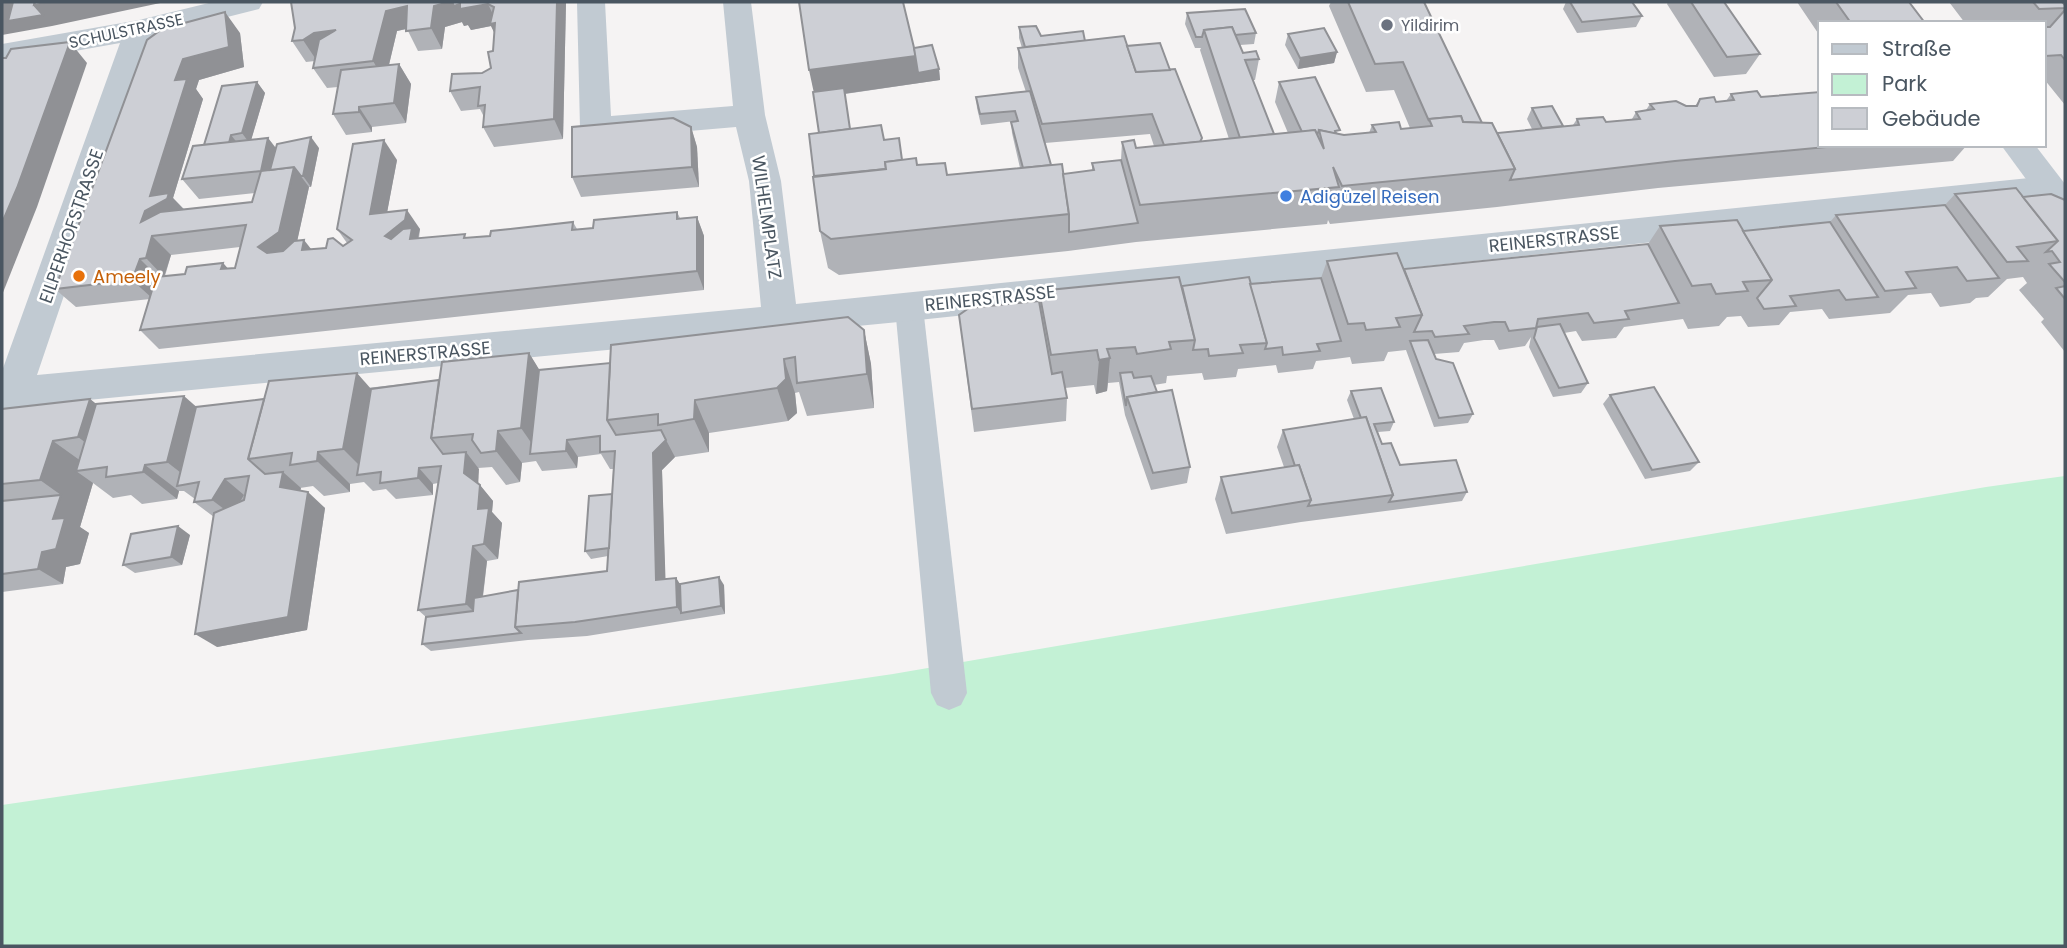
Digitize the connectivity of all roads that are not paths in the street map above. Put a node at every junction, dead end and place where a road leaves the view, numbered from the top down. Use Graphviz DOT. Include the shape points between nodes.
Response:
graph roads {
  1 [pos="249,2"];
  2 [pos="591,2"];
  3 [pos="737,2"];
  4 [pos="139,30"];
  5 [pos="2,54"];
  6 [pos="749,114"];
  7 [pos="2019,147"];
  8 [pos="2057,197"];
  9 [pos="909,307"];
  10 [pos="780,319"];
  11 [pos="8,407"];
  12 [pos="948,693"];
  1 -- 4 [label="street, SCHULSTRASSE"];
  2 -- 6 [label="street" via="596,128"];
  3 -- 6 [label="street, WILHELMPLATZ"];
  4 -- 5 [label="street, SCHULSTRASSE"];
  4 -- 11 [label="street, EILPERHOFSTRASSE"];
  6 -- 10 [label="street, WILHELMPLATZ" via="765,181"];
  7 -- 8 [label="street"];
  8 -- 9 [label="street, REINERSTRASSE"];
  9 -- 10 [label="street, REINERSTRASSE"];
  9 -- 12 [label="lane"];
  10 -- 11 [label="street, REINERSTRASSE"];
}
